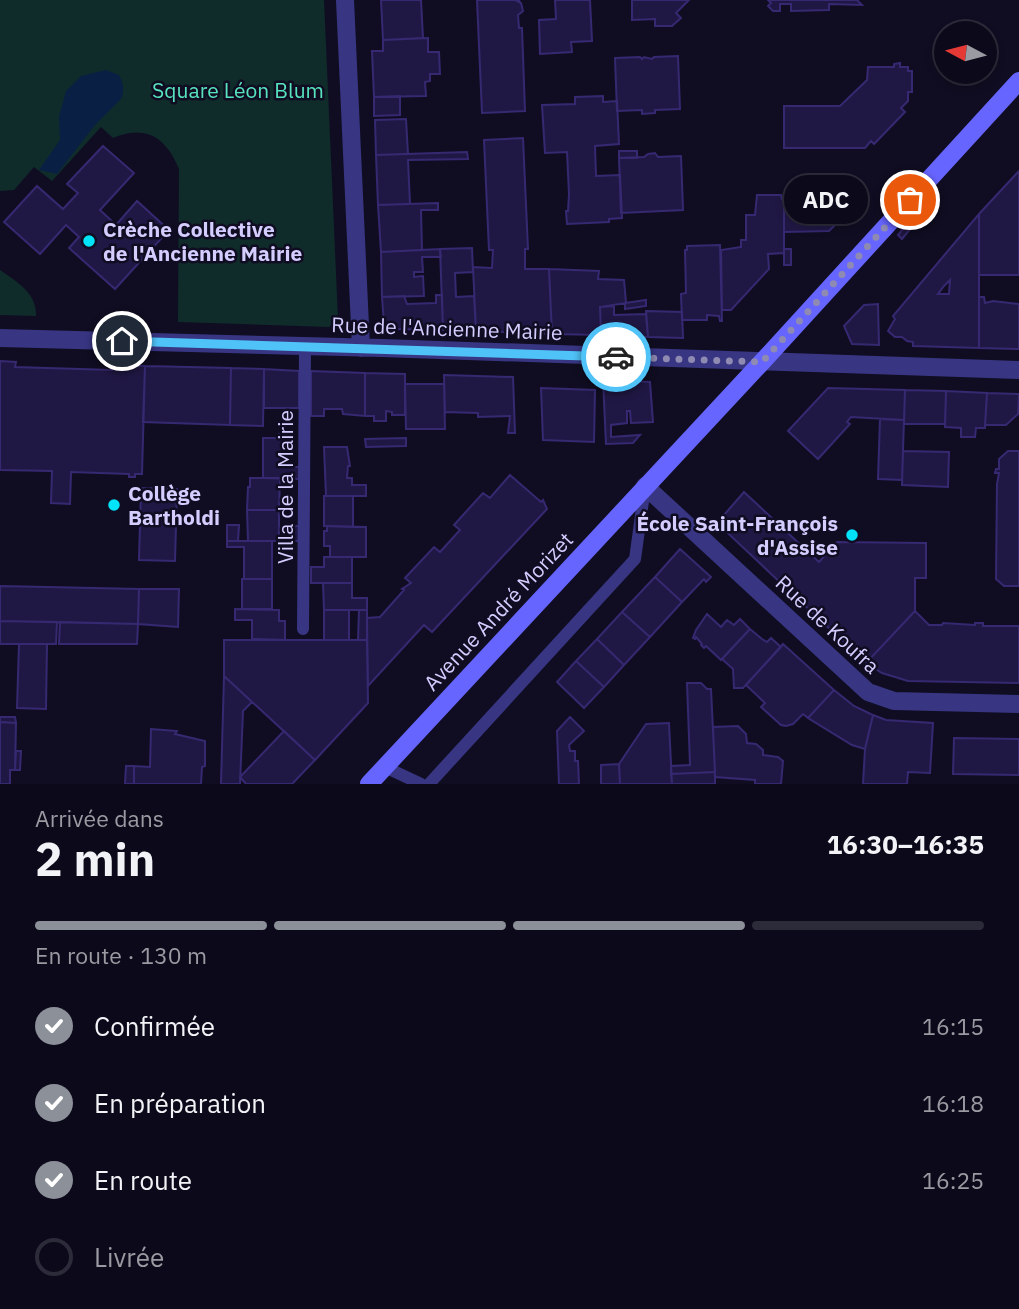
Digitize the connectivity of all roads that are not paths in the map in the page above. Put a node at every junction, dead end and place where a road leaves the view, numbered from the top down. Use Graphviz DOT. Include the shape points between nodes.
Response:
graph roads {
  1 [pos="345,0"];
  2 [pos="1019,81"];
  3 [pos="0,338"];
  4 [pos="305,346"];
  5 [pos="361,348"];
  6 [pos="762,362"];
  7 [pos="1019,370"];
  8 [pos="645,486"];
  9 [pos="303,629"];
  10 [pos="1019,704"];
  11 [pos="385,767"];
  12 [pos="369,784"];
  13 [pos="421,784"];
  14 [pos="429,784"];
  1 -- 5 [label="street"];
  2 -- 6 [label="main road, Avenue André Morizet"];
  3 -- 4 [label="street, Rue de l'Ancienne Mairie"];
  4 -- 5 [label="street, Rue de l'Ancienne Mairie"];
  4 -- 9 [label="lane, Villa de la Mairie"];
  5 -- 6 [label="street, Rue de l'Ancienne Mairie"];
  6 -- 7 [label="street, Rue de l'Ancienne Mairie"];
  6 -- 8 [label="main road, Avenue André Morizet"];
  8 -- 10 [label="street, Rue de Koufra" via="868,692 894,701"];
  8 -- 11 [label="main road, Avenue André Morizet"];
  8 -- 14 [label="lane" via="635,559"];
  11 -- 12 [label="main road, Avenue André Morizet"];
  11 -- 13 [label="lane"];
}
